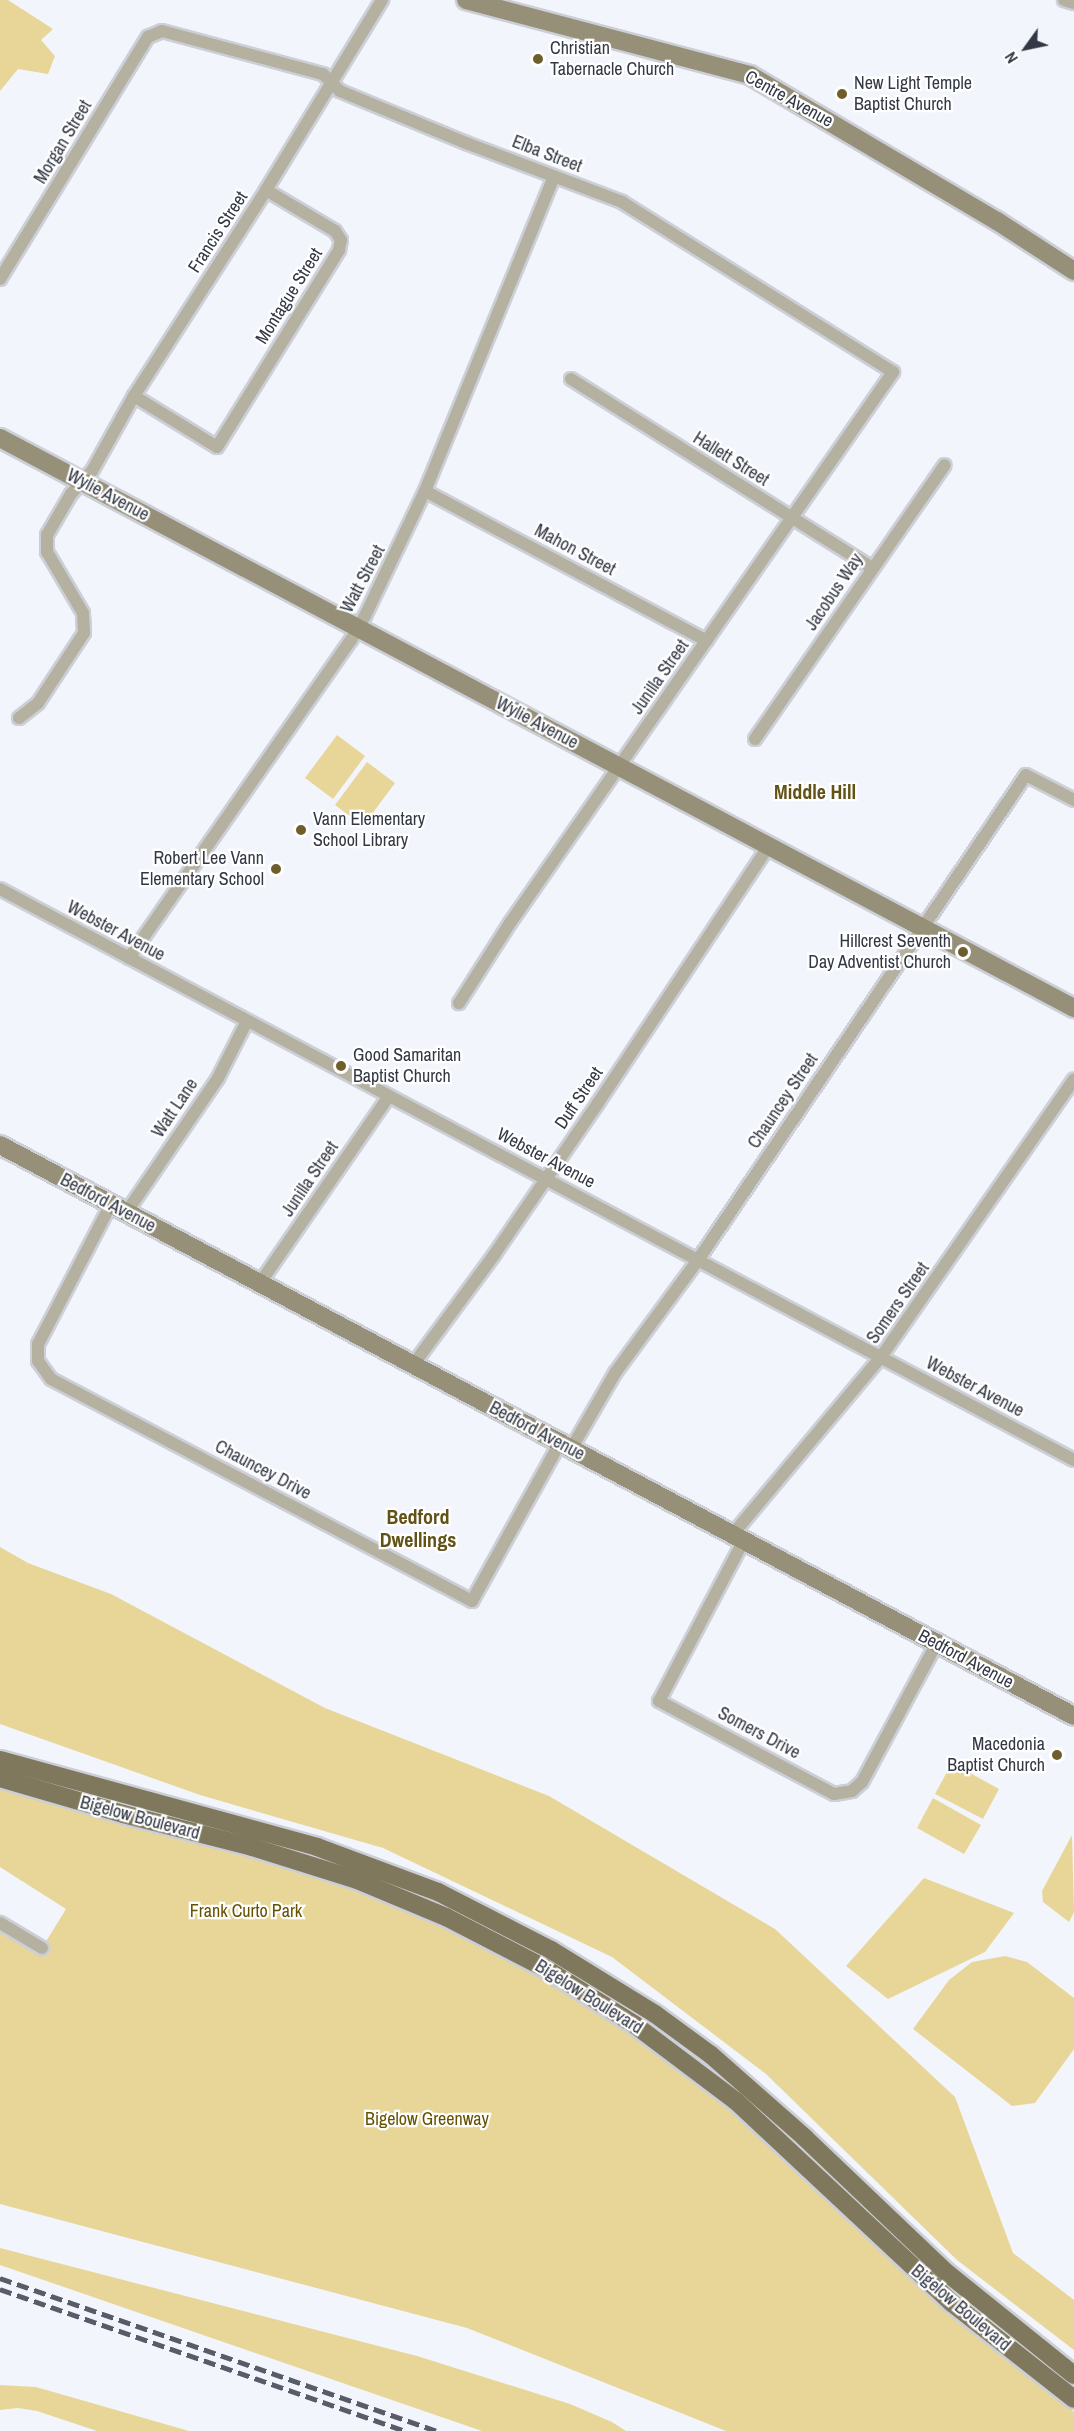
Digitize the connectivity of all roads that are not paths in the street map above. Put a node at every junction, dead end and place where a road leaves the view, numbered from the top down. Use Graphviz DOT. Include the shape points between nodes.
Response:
graph roads {
  1 [pos="382,0"];
  2 [pos="466,0"];
  3 [pos="1064,0"];
  4 [pos="1074,3"];
  5 [pos="162,31"];
  6 [pos="332,83"];
  7 [pos="554,176"];
  8 [pos="266,190"];
  9 [pos="1073,273"];
  10 [pos="0,279"];
  11 [pos="892,372"];
  12 [pos="571,379"];
  13 [pos="134,396"];
  14 [pos="0,438"];
  15 [pos="945,465"];
  16 [pos="82,482"];
  17 [pos="425,491"];
  18 [pos="792,519"];
  19 [pos="872,568"];
  20 [pos="358,628"];
  21 [pos="707,641"];
  22 [pos="19,718"];
  23 [pos="755,739"];
  24 [pos="620,767"];
  25 [pos="1074,800"];
  26 [pos="769,846"];
  27 [pos="0,889"];
  28 [pos="923,928"];
  29 [pos="129,958"];
  30 [pos="459,1003"];
  31 [pos="1074,1008"];
  32 [pos="248,1021"];
  33 [pos="1074,1079"];
  34 [pos="389,1096"];
  35 [pos="0,1145"];
  36 [pos="545,1178"];
  37 [pos="118,1209"];
  38 [pos="699,1260"];
  39 [pos="260,1283"];
  40 [pos="881,1357"];
  41 [pos="413,1365"];
  42 [pos="566,1446"];
  43 [pos="1074,1460"];
  44 [pos="738,1537"];
  45 [pos="937,1643"];
  46 [pos="1074,1716"];
  47 [pos="0,1760"];
  48 [pos="0,1779"];
  49 [pos="0,1923"];
  50 [pos="42,1948"];
  51 [pos="1074,2375"];
  52 [pos="1074,2400"];
  1 -- 6 [label="street, Francis Street"];
  2 -- 9 [label="street, Centre Avenue" via="750,75 998,221"];
  3 -- 4 [label="street"];
  5 -- 6 [label="street, Elba Street" via="323,74"];
  5 -- 10 [label="street, Morgan Street" via="148,37"];
  6 -- 7 [label="street, Elba Street" via="340,91"];
  6 -- 8 [label="street, Francis Street"];
  7 -- 11 [label="street, Elba Street" via="622,202"];
  7 -- 17 [label="street, Watt Street"];
  8 -- 13 [label="street, Francis Street"];
  8 -- 13 [label="street, Montague Street" via="334,231 341,240 339,250 217,447"];
  11 -- 18 [label="street, Junilla Street"];
  12 -- 18 [label="street, Hallett Street"];
  13 -- 16 [label="street, Francis Street"];
  14 -- 16 [label="street, Wylie Avenue"];
  15 -- 19 [label="street, Jacobus Way"];
  16 -- 20 [label="street, Wylie Avenue"];
  16 -- 22 [label="street, Francis Street" via="47,535 47,552 83,613 84,633 38,703"];
  17 -- 20 [label="street, Watt Street"];
  17 -- 21 [label="street, Mahon Street"];
  18 -- 19 [label="street, Hallett Street"];
  18 -- 21 [label="street, Junilla Street"];
  19 -- 23 [label="street, Jacobus Way"];
  20 -- 24 [label="street, Wylie Avenue"];
  20 -- 29 [label="street, Watt Street"];
  21 -- 24 [label="street, Junilla Street"];
  24 -- 26 [label="street, Wylie Avenue"];
  24 -- 30 [label="street, Junilla Street"];
  25 -- 28 [label="street, Chauncey Street" via="1026,775"];
  26 -- 28 [label="street, Wylie Avenue"];
  26 -- 36 [label="street, Duff Street"];
  27 -- 29 [label="street, Webster Avenue"];
  28 -- 31 [label="street, Wylie Avenue"];
  28 -- 38 [label="street, Chauncey Street"];
  29 -- 32 [label="street, Webster Avenue"];
  32 -- 34 [label="street, Webster Avenue"];
  32 -- 37 [label="street, Watt Lane" via="218,1078"];
  33 -- 40 [label="street, Somers Street"];
  34 -- 36 [label="street, Webster Avenue"];
  34 -- 39 [label="street, Junilla Street"];
  35 -- 37 [label="street, Bedford Avenue"];
  36 -- 38 [label="street, Webster Avenue"];
  36 -- 41 [label="street, Duff Street"];
  37 -- 39 [label="street, Bedford Avenue"];
  37 -- 42 [label="street, Chauncey Drive" via="38,1344 38,1361 51,1379 472,1601"];
  38 -- 40 [label="street, Webster Avenue"];
  38 -- 42 [label="street, Chauncey Street"];
  39 -- 41 [label="street, Bedford Avenue"];
  40 -- 43 [label="street, Webster Avenue"];
  40 -- 44 [label="street, Somers Street"];
  41 -- 42 [label="street, Bedford Avenue"];
  42 -- 44 [label="street, Bedford Avenue"];
  44 -- 45 [label="street, Bedford Avenue"];
  44 -- 45 [label="street, Somers Drive" via="659,1701 834,1794 852,1791 862,1782"];
  45 -- 46 [label="street, Bedford Avenue"];
  47 -- 51 [label="main road, Bigelow Boulevard" via="317,1847 438,1892 551,1950 655,2014 711,2055 947,2273"];
  48 -- 52 [label="main road, Bigelow Boulevard" via="252,1847 357,1880 446,1917 546,1968 635,2025 736,2101 952,2303"];
  49 -- 50 [label="street"];
}
